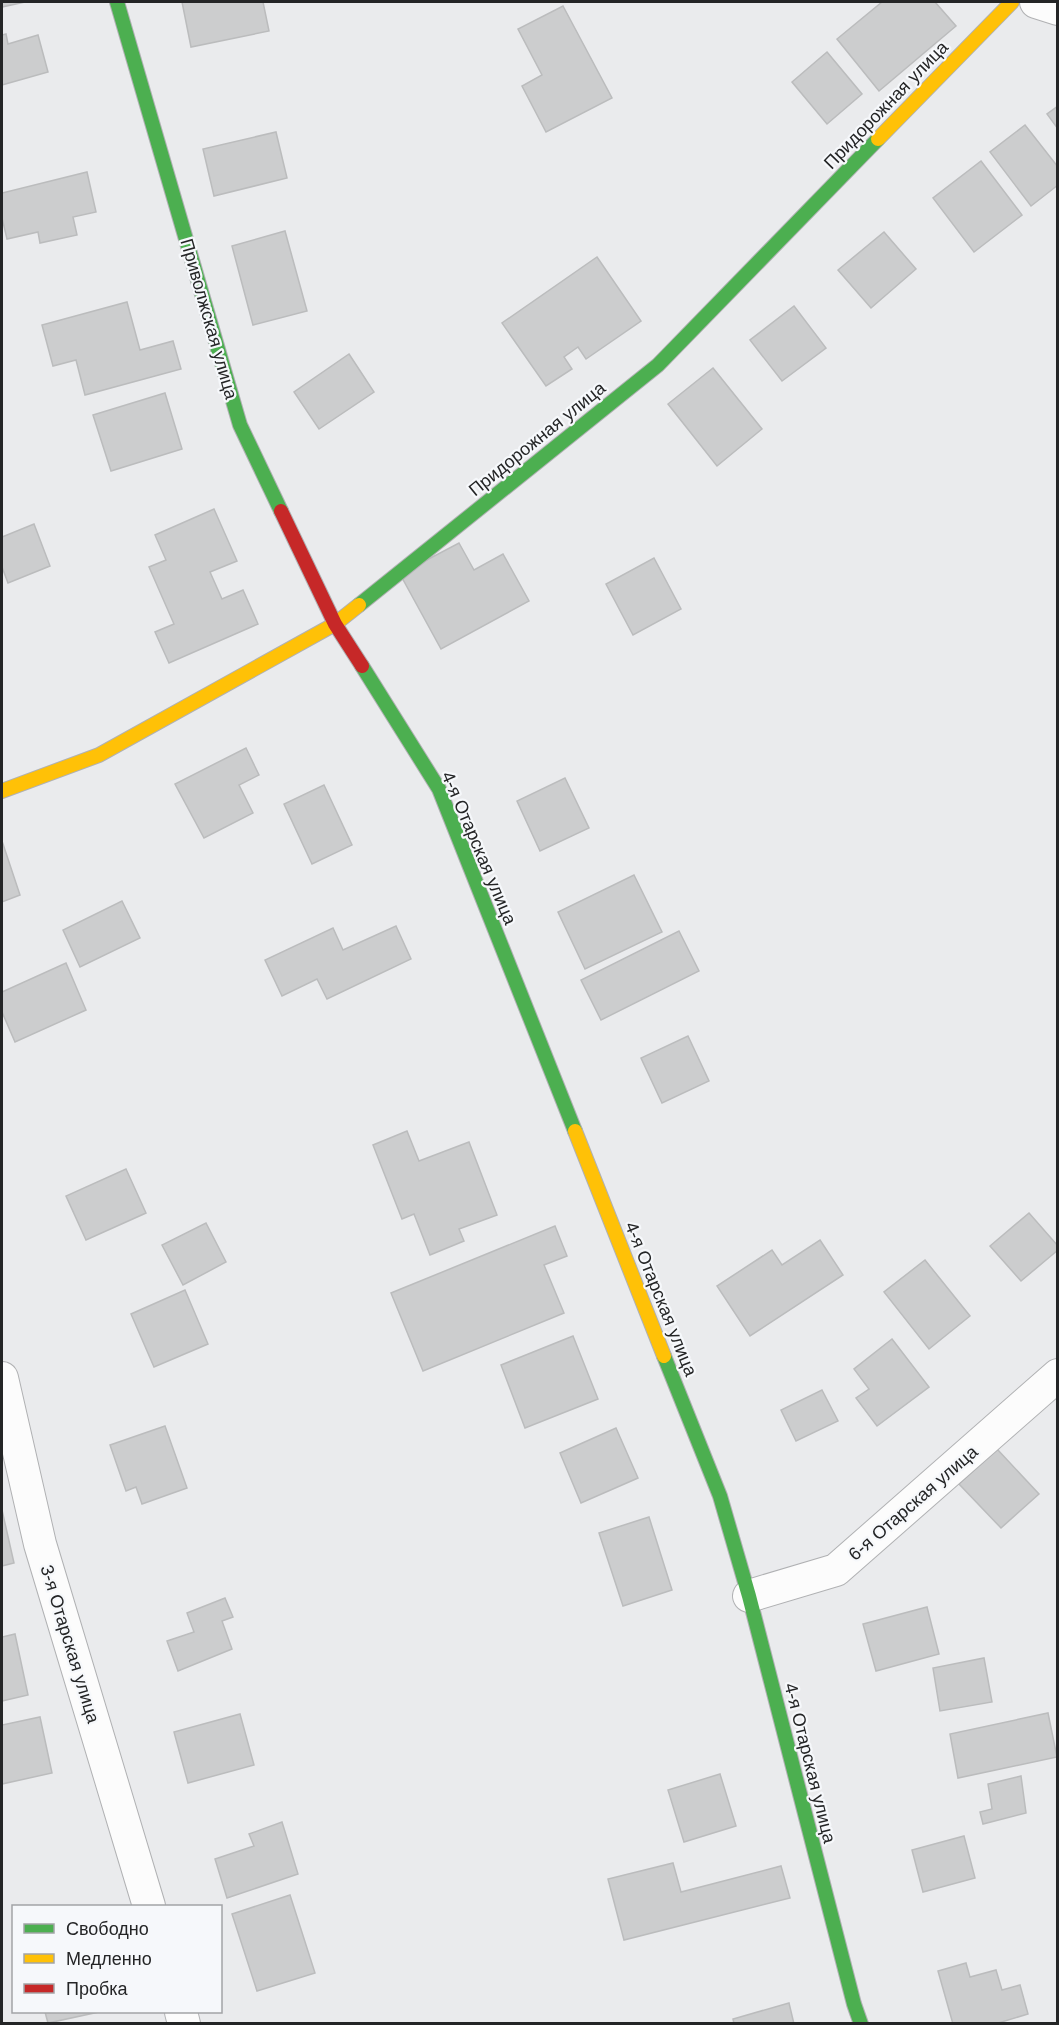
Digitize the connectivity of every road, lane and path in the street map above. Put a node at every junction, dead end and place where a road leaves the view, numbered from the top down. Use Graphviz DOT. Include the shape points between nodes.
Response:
graph roads {
  1 [pos="117,2"];
  2 [pos="1012,2"];
  3 [pos="1036,2"];
  4 [pos="1058,9"];
  5 [pos="335,624"];
  6 [pos="2,791"];
  7 [pos="1058,1375"];
  8 [pos="2,1378"];
  9 [pos="749,1596"];
  10 [pos="149,1905"];
  11 [pos="861,2024"];
  1 -- 5 [label="street, Приволжская улица" via="240,425"];
  2 -- 5 [label="street, Придорожная улица" via="658,365"];
  3 -- 4 [label="street"];
  5 -- 6 [label="street, Придорожная улица" via="99,755"];
  5 -- 9 [label="street, 4-я Отарская улица" via="439,789 720,1496"];
  7 -- 9 [label="street, 6-я Отарская улица" via="836,1570"];
  8 -- 10 [label="street, 3-я Отарская улица" via="40,1545"];
  9 -- 11 [label="street, 4-я Отарская улица"];
}
